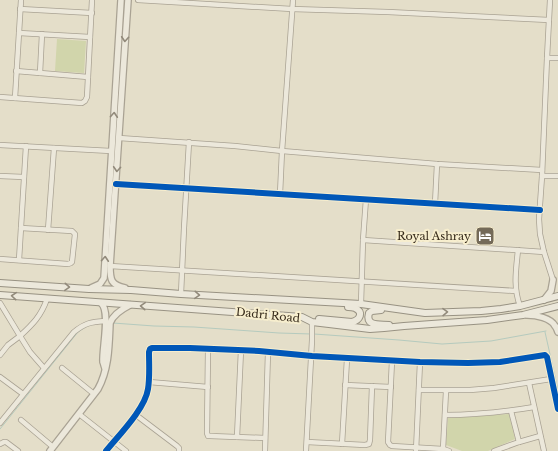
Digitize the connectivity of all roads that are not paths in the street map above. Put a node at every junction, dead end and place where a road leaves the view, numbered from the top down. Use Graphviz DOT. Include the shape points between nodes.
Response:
graph roads {
  1 [pos="21,0"];
  2 [pos="92,0"];
  3 [pos="121,0"];
  4 [pos="128,0"];
  5 [pos="138,0"];
  6 [pos="293,0"];
  7 [pos="550,0"];
  8 [pos="192,2"];
  9 [pos="20,9"];
  10 [pos="292,9"];
  11 [pos="92,13"];
  12 [pos="549,20"];
  13 [pos="19,33"];
  14 [pos="42,34"];
  15 [pos="90,37"];
  16 [pos="547,58"];
  17 [pos="558,58"];
  18 [pos="16,71"];
  19 [pos="40,73"];
  20 [pos="88,77"];
  21 [pos="0,98"];
  22 [pos="15,98"];
  23 [pos="119,138"];
  24 [pos="189,142"];
  25 [pos="0,145"];
  26 [pos="26,146"];
  27 [pos="54,148"];
  28 [pos="112,151"];
  29 [pos="282,151"];
  30 [pos="437,164"];
  31 [pos="542,173"];
  32 [pos="0,176"];
  33 [pos="558,176"];
  34 [pos="24,177"];
  35 [pos="116,184"];
  36 [pos="187,188"];
  37 [pos="280,194"];
  38 [pos="366,200"];
  39 [pos="435,204"];
  40 [pos="540,210"];
  41 [pos="21,228"];
  42 [pos="48,230"];
  43 [pos="363,240"];
  44 [pos="518,250"];
  45 [pos="544,252"];
  46 [pos="0,259"];
  47 [pos="19,260"];
  48 [pos="110,266"];
  49 [pos="182,271"];
  50 [pos="558,274"];
  51 [pos="553,277"];
  52 [pos="361,282"];
  53 [pos="0,283"];
  54 [pos="45,286"];
  55 [pos="558,288"];
  56 [pos="89,289"];
  57 [pos="131,290"];
  58 [pos="516,291"];
  59 [pos="181,294"];
  60 [pos="0,295"];
  61 [pos="558,296"];
  62 [pos="46,299"];
  63 [pos="544,300"];
  64 [pos="101,302"];
  65 [pos="0,303"];
  66 [pos="328,303"];
  67 [pos="361,304"];
  68 [pos="130,305"];
  69 [pos="520,306"];
  70 [pos="558,306"];
  71 [pos="406,310"];
  72 [pos="523,315"];
  73 [pos="302,318"];
  74 [pos="105,321"];
  75 [pos="312,322"];
  76 [pos="404,326"];
  77 [pos="558,332"];
  78 [pos="20,336"];
  79 [pos="208,349"];
  80 [pos="241,350"];
  81 [pos="268,352"];
  82 [pos="0,355"];
  83 [pos="312,356"];
  84 [pos="347,359"];
  85 [pos="392,361"];
  86 [pos="420,362"];
  87 [pos="44,368"];
  88 [pos="62,368"];
  89 [pos="105,368"];
  90 [pos="0,377"];
  91 [pos="552,379"];
  92 [pos="149,382"];
  93 [pos="529,383"];
  94 [pos="345,385"];
  95 [pos="372,386"];
  96 [pos="208,387"];
  97 [pos="391,387"];
  98 [pos="419,390"];
  99 [pos="446,390"];
  100 [pos="23,394"];
  101 [pos="94,394"];
  102 [pos="534,407"];
  103 [pos="558,409"];
  104 [pos="511,411"];
  105 [pos="79,414"];
  106 [pos="136,415"];
  107 [pos="445,415"];
  108 [pos="21,420"];
  109 [pos="0,423"];
  110 [pos="540,436"];
  111 [pos="237,437"];
  112 [pos="265,438"];
  113 [pos="114,441"];
  114 [pos="307,442"];
  115 [pos="519,442"];
  116 [pos="0,444"];
  117 [pos="342,444"];
  118 [pos="52,449"];
  119 [pos="416,449"];
  120 [pos="443,449"];
  121 [pos="18,451"];
  122 [pos="106,451"];
  123 [pos="126,451"];
  124 [pos="179,451"];
  125 [pos="265,451"];
  126 [pos="306,451"];
  127 [pos="449,451"];
  128 [pos="494,451"];
  129 [pos="544,451"];
  1 -- 9 [label="street"];
  2 -- 11 [label="street"];
  28 -- 3 [label="street, one-way"];
  4 -- 23 [label="street, one-way"];
  5 -- 8 [label="street"];
  6 -- 10 [label="street"];
  7 -- 12 [label="street"];
  8 -- 10 [label="street"];
  9 -- 11 [label="street"];
  9 -- 13 [label="street"];
  10 -- 12 [label="street"];
  10 -- 29 [label="street"];
  11 -- 15 [label="street"];
  12 -- 16 [label="street"];
  13 -- 14 [label="street"];
  13 -- 18 [label="street"];
  14 -- 15 [label="street"];
  14 -- 19 [label="street"];
  15 -- 20 [label="street"];
  16 -- 17 [label="street"];
  16 -- 31 [label="street"];
  18 -- 19 [label="street"];
  18 -- 22 [label="street"];
  19 -- 20 [label="street"];
  20 -- 22 [label="street" via="87,97 82,103"];
  21 -- 22 [label="street"];
  23 -- 24 [label="street"];
  23 -- 35 [label="street, one-way"];
  24 -- 29 [label="street"];
  24 -- 36 [label="street"];
  25 -- 26 [label="street"];
  26 -- 27 [label="street"];
  26 -- 34 [label="street"];
  27 -- 28 [label="street"];
  27 -- 42 [label="street"];
  56 -- 28 [label="street, one-way" via="100,284 104,278"];
  29 -- 30 [label="street"];
  29 -- 37 [label="street"];
  30 -- 31 [label="street"];
  30 -- 39 [label="street"];
  31 -- 33 [label="street"];
  31 -- 40 [label="street"];
  32 -- 34 [label="street"];
  34 -- 41 [label="street"];
  35 -- 36 [label="street"];
  35 -- 48 [label="street"];
  36 -- 37 [label="street"];
  36 -- 49 [label="street"];
  37 -- 38 [label="street"];
  38 -- 39 [label="street"];
  38 -- 43 [label="street"];
  39 -- 40 [label="street"];
  40 -- 45 [label="street" via="540,234"];
  41 -- 42 [label="street"];
  41 -- 47 [label="street"];
  42 -- 47 [label="street" via="74,232 72,262 68,264"];
  43 -- 44 [label="street"];
  43 -- 52 [label="street"];
  44 -- 45 [label="street"];
  44 -- 58 [label="street"];
  45 -- 51 [label="street"];
  46 -- 47 [label="street"];
  48 -- 49 [label="street"];
  48 -- 57 [label="street" via="112,282 116,286"];
  49 -- 52 [label="street"];
  49 -- 59 [label="street"];
  50 -- 51 [label="street"];
  51 -- 55 [label="street"];
  51 -- 63 [label="street" via="551,291"];
  52 -- 58 [label="street"];
  52 -- 67 [label="street"];
  53 -- 54 [label="main road, Dadri Road"];
  54 -- 56 [label="main road, Dadri Road, one-way"];
  54 -- 62 [label="main road"];
  56 -- 57 [label="main road, Dadri Road"];
  57 -- 59 [label="main road, Dadri Road"];
  58 -- 69 [label="street"];
  59 -- 66 [label="main road, Dadri Road, one-way"];
  62 -- 60 [label="main road, Dadri Road, one-way"];
  61 -- 63 [label="main road, Dadri Road"];
  62 -- 64 [label="main road, Dadri Road"];
  62 -- 78 [label="street" via="35,322"];
  63 -- 69 [label="main road, Dadri Road"];
  64 -- 68 [label="main road, Dadri Road"];
  64 -- 74 [label="street"];
  65 -- 78 [label="street"];
  66 -- 67 [label="main road, Dadri Road"];
  66 -- 73 [label="main road" via="356,308 360,318 352,322"];
  67 -- 71 [label="main road, Dadri Road"];
  73 -- 68 [label="main road, Dadri Road, one-way"];
  68 -- 89 [label="street" via="111,320 108,362"];
  71 -- 69 [label="main road, Dadri Road, one-way" via="425,313 462,312"];
  70 -- 72 [label="main road, Dadri Road"];
  71 -- 76 [label="main road" via="376,310 368,313 373,324"];
  72 -- 76 [label="main road, Dadri Road"];
  72 -- 77 [label="street" via="545,319 555,324"];
  73 -- 75 [label="main road, Dadri Road"];
  74 -- 87 [label="street" via="83,325"];
  74 -- 89 [label="street"];
  75 -- 76 [label="main road, Dadri Road" via="370,329"];
  75 -- 83 [label="street"];
  78 -- 82 [label="street"];
  78 -- 87 [label="street"];
  79 -- 80 [label="street"];
  79 -- 92 [label="street" via="150,349"];
  79 -- 96 [label="street"];
  80 -- 81 [label="street"];
  80 -- 111 [label="street"];
  81 -- 83 [label="street"];
  81 -- 112 [label="street"];
  83 -- 84 [label="street"];
  83 -- 114 [label="street"];
  84 -- 85 [label="street"];
  84 -- 94 [label="street"];
  85 -- 86 [label="street"];
  85 -- 97 [label="street"];
  86 -- 91 [label="street" via="500,362 545,355"];
  86 -- 98 [label="street"];
  87 -- 100 [label="street"];
  88 -- 101 [label="street"];
  89 -- 101 [label="street"];
  90 -- 100 [label="street"];
  91 -- 93 [label="street"];
  91 -- 103 [label="street"];
  92 -- 96 [label="street"];
  92 -- 106 [label="street" via="146,400"];
  93 -- 99 [label="street" via="494,388"];
  93 -- 102 [label="street"];
  94 -- 95 [label="street"];
  94 -- 117 [label="street"];
  95 -- 97 [label="street"];
  95 -- 117 [label="street" via="369,444"];
  96 -- 111 [label="street" via="208,436"];
  97 -- 119 [label="street" via="388,442 392,446"];
  98 -- 99 [label="street"];
  98 -- 119 [label="street"];
  99 -- 107 [label="street"];
  100 -- 109 [label="street"];
  101 -- 105 [label="street"];
  102 -- 104 [label="street"];
  102 -- 110 [label="street"];
  104 -- 107 [label="street"];
  104 -- 115 [label="street"];
  105 -- 113 [label="street"];
  105 -- 118 [label="street"];
  106 -- 113 [label="street"];
  106 -- 124 [label="street" via="177,446"];
  107 -- 120 [label="street"];
  108 -- 118 [label="street"];
  110 -- 115 [label="street"];
  110 -- 129 [label="street"];
  111 -- 112 [label="street"];
  112 -- 125 [label="street"];
  113 -- 122 [label="street"];
  113 -- 123 [label="street"];
  114 -- 117 [label="street"];
  114 -- 126 [label="street"];
  115 -- 128 [label="street"];
  116 -- 121 [label="street" via="6,442"];
  119 -- 120 [label="street"];
  120 -- 127 [label="street"];
}
